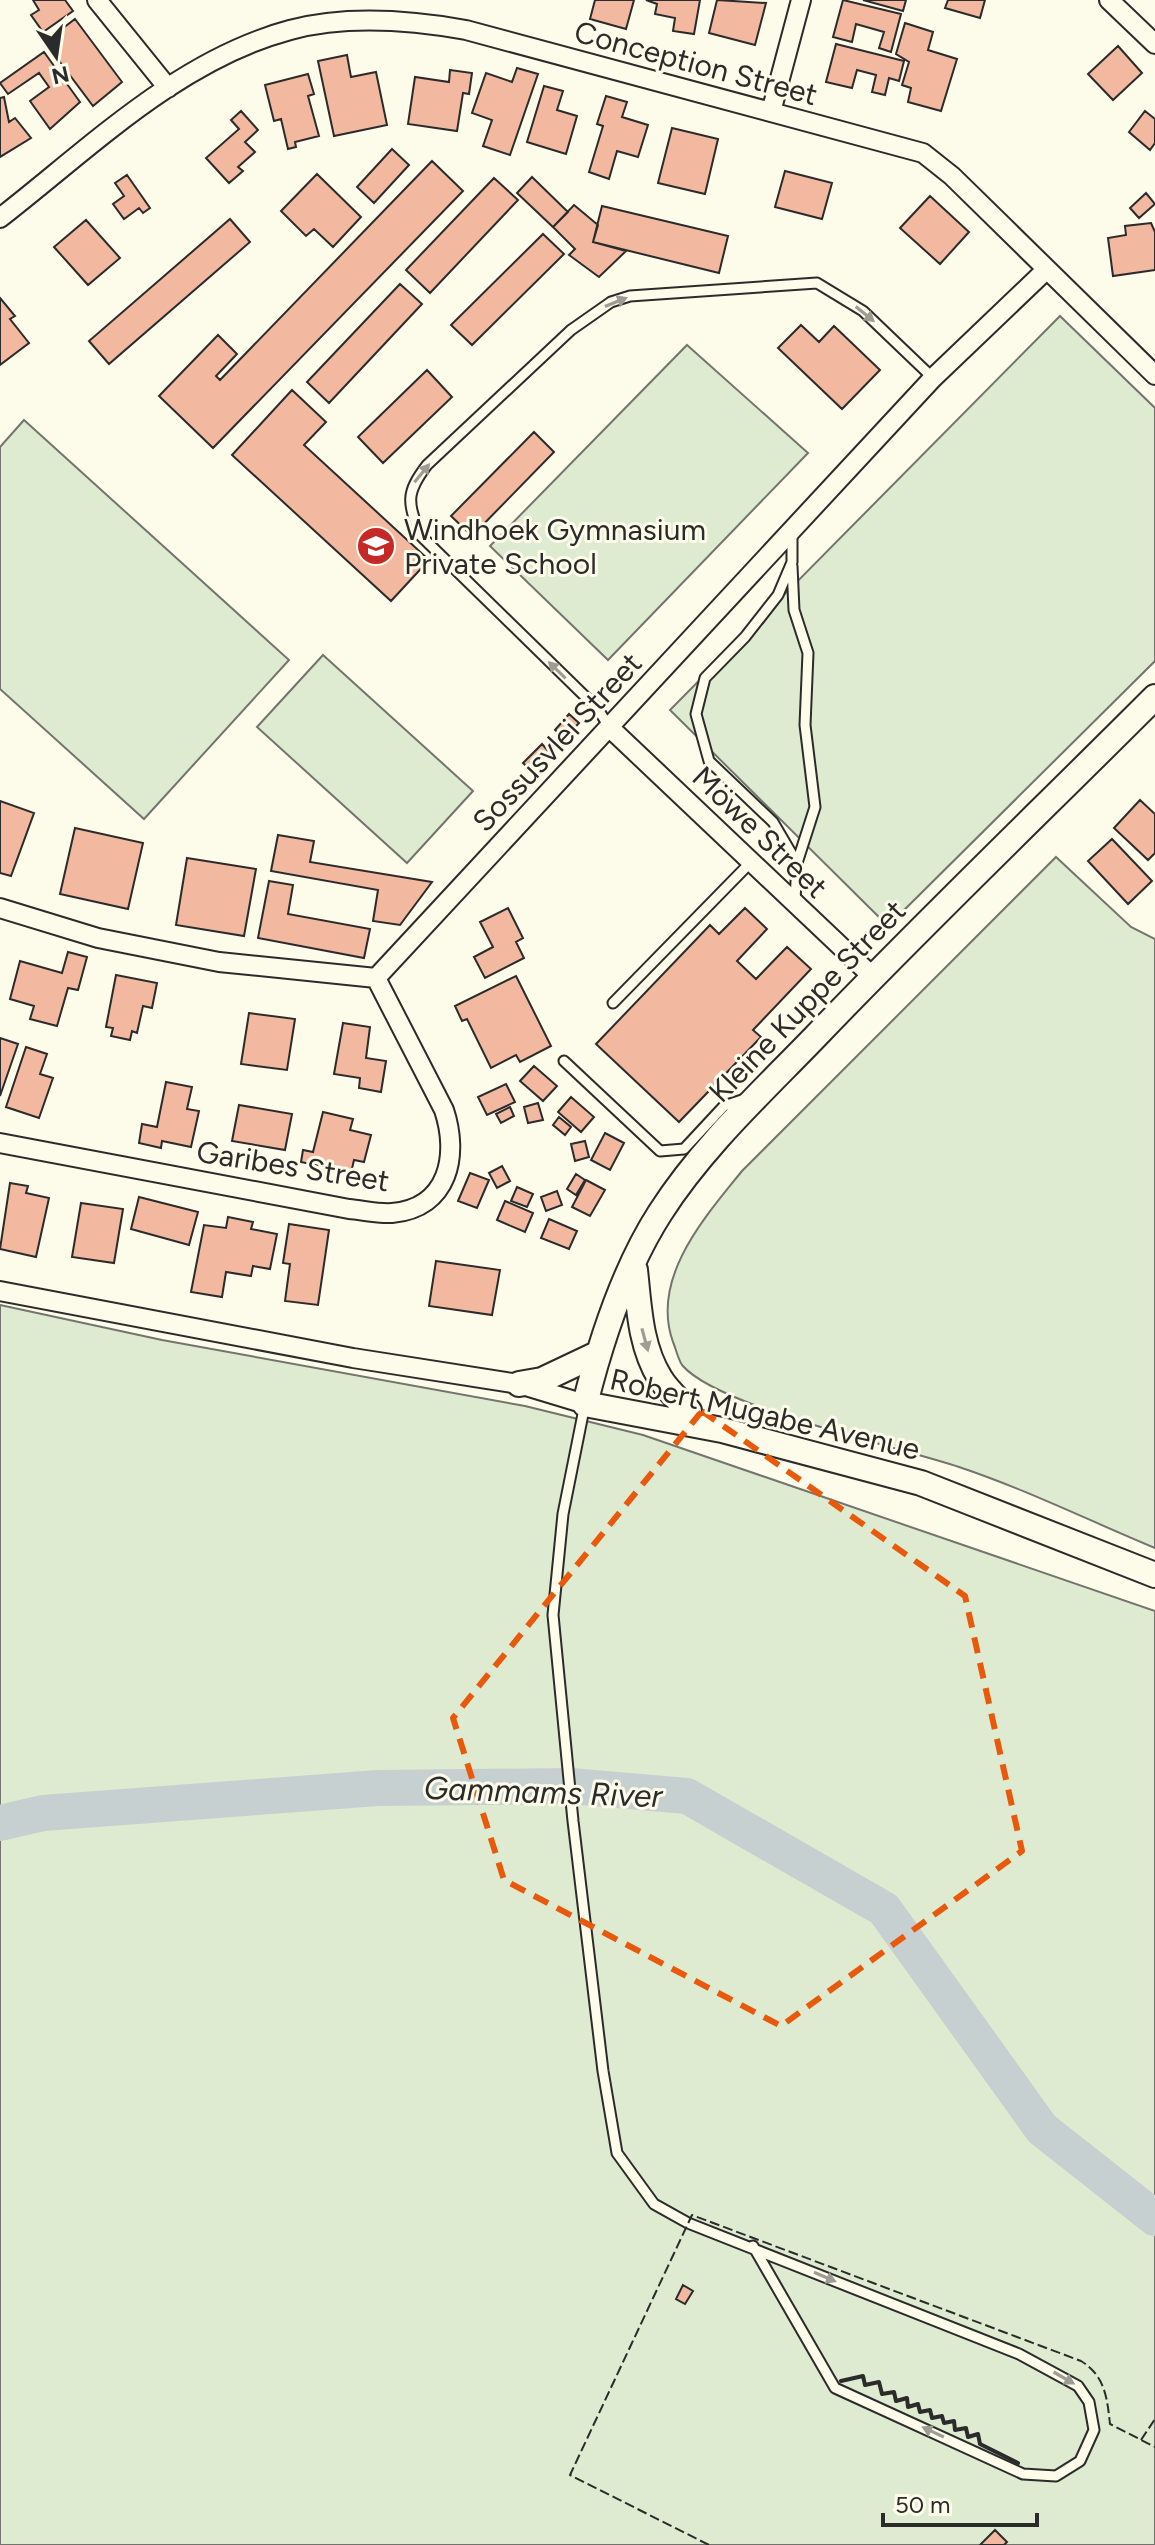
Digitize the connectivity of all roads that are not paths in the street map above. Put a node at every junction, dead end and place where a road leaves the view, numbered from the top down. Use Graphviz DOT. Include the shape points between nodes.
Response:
graph roads {
  1 [pos="97,0"];
  2 [pos="801,0"];
  3 [pos="1109,0"];
  4 [pos="1155,44"];
  5 [pos="168,88"];
  6 [pos="771,112"];
  7 [pos="0,218"];
  8 [pos="1046,270"];
  9 [pos="1155,375"];
  10 [pos="933,378"];
  11 [pos="792,531"];
  12 [pos="792,562"];
  13 [pos="1155,697"];
  14 [pos="609,727"];
  15 [pos="751,862"];
  16 [pos="797,863"];
  17 [pos="794,903"];
  18 [pos="0,908"];
  19 [pos="873,977"];
  20 [pos="376,978"];
  21 [pos="613,1003"];
  22 [pos="564,1061"];
  23 [pos="756,1099"];
  24 [pos="0,1143"];
  25 [pos="634,1263"];
  26 [pos="0,1291"];
  27 [pos="599,1353"];
  28 [pos="529,1386"];
  29 [pos="588,1395"];
  30 [pos="689,1411"];
  31 [pos="1155,1561"];
  32 [pos="1155,1575"];
  33 [pos="753,2246"];
  1 -- 5 [label="street"];
  2 -- 6 [label="street"];
  3 -- 4 [label="street"];
  5 -- 6 [label="street, Conception Street" via="207,65 291,30 419,22"];
  5 -- 7 [label="street, Conception Street"];
  6 -- 8 [label="street, Conception Street" via="911,147 932,158"];
  8 -- 9 [label="street, Conception Street"];
  8 -- 10 [label="street, Sossusvlei Street"];
  10 -- 11 [label="street, Sossusvlei Street"];
  14 -- 10 [label="lane, one-way" via="598,709 420,535 408,501 427,465 571,330 611,302 630,296 817,283 863,311"];
  11 -- 12 [label="lane"];
  11 -- 14 [label="street, Sossusvlei Street"];
  12 -- 16 [label="lane" via="794,610 808,653 805,725 815,807"];
  12 -- 16 [label="lane" via="778,595 705,678 696,714 709,761 773,822"];
  13 -- 19 [label="street, Kleine Kuppe Street"];
  14 -- 15 [label="street, Möwe Street"];
  14 -- 20 [label="street, Sossusvlei Street"];
  15 -- 17 [label="street, Möwe Street"];
  15 -- 21 [label="lane"];
  16 -- 17 [label="lane"];
  17 -- 19 [label="street, Möwe Street"];
  18 -- 20 [label="street" via="98,938 219,962"];
  19 -- 23 [label="street, Kleine Kuppe Street"];
  20 -- 24 [label="street, Garibes Street" via="451,1130 450,1162 441,1189 414,1208 391,1213 349,1209"];
  22 -- 23 [label="lane" via="660,1151 684,1149 724,1106 741,1098"];
  23 -- 25 [label="street, Kleine Kuppe Street" via="681,1183"];
  25 -- 27 [label="street, Kleine Kuppe Street"];
  25 -- 30 [label="street, one-way" via="648,1353 660,1378"];
  26 -- 28 [label="street, Robert Mugabe Avenue"];
  27 -- 28 [label="street"];
  27 -- 29 [label="street, Kleine Kuppe Street"];
  28 -- 29 [label="street, Robert Mugabe Avenue"];
  29 -- 30 [label="street, Robert Mugabe Avenue"];
  29 -- 32 [label="street, Robert Mugabe Avenue" via="921,1483"];
  29 -- 33 [label="lane" via="563,1514 553,1615 617,2153 654,2204 688,2223"];
  30 -- 31 [label="street, Robert Mugabe Avenue" via="802,1437 983,1492"];
  33 -- 33 [label="lane, one-way" via="1019,2354 1070,2381 1089,2402 1094,2430 1080,2461 1056,2476 1023,2474 835,2388"];
}
